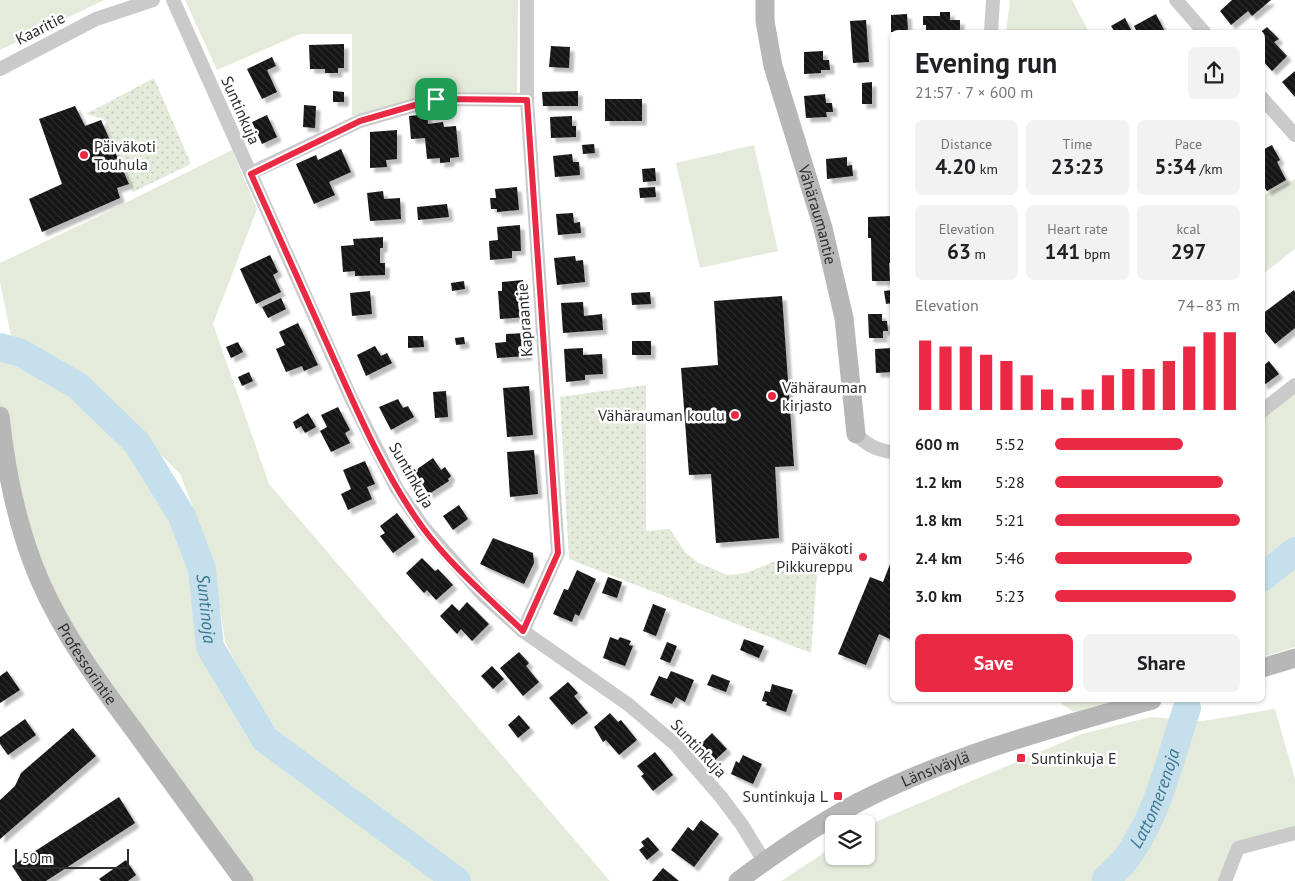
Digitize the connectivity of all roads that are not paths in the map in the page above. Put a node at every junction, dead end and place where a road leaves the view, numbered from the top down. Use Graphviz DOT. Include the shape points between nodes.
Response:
graph roads {
  1 [pos="153,0"];
  2 [pos="173,0"];
  3 [pos="527,0"];
  4 [pos="765,0"];
  5 [pos="993,0"];
  6 [pos="1178,1"];
  7 [pos="991,30"];
  8 [pos="1202,30"];
  9 [pos="0,69"];
  10 [pos="527,100"];
  11 [pos="1265,101"];
  12 [pos="1295,135"];
  13 [pos="251,174"];
  14 [pos="1295,385"];
  15 [pos="1265,409"];
  16 [pos="0,416"];
  17 [pos="856,434"];
  18 [pos="2,450"];
  19 [pos="890,452"];
  20 [pos="523,631"];
  21 [pos="1295,658"];
  22 [pos="1265,667"];
  23 [pos="1145,702"];
  24 [pos="1295,833"];
  25 [pos="764,861"];
  26 [pos="244,881"];
  27 [pos="738,881"];
  28 [pos="1225,881"];
  1 -- 9 [label="street, Kaaritie" via="96,19"];
  2 -- 13 [label="street, Suntinkuja"];
  3 -- 10 [label="street, Kapraantie"];
  4 -- 17 [label="main road, Vähäraumantie" via="765,21 773,66 823,228 844,318"];
  5 -- 7 [label="street"];
  6 -- 8 [label="street"];
  10 -- 13 [label="street" via="436,99 360,121"];
  10 -- 20 [label="street, Kapraantie" via="558,553"];
  11 -- 12 [label="street"];
  13 -- 20 [label="street, Suntinkuja" via="351,398 397,489 456,566"];
  14 -- 15 [label="street"];
  16 -- 18 [label="main road, Professorintie"];
  17 -- 19 [label="street" via="866,444"];
  18 -- 26 [label="main road, Professorintie" via="21,530 40,581 64,628 101,686"];
  20 -- 25 [label="street, Suntinkuja" via="629,705 676,746 721,797"];
  21 -- 22 [label="main road"];
  23 -- 25 [label="main road, Länsiväylä" via="929,770 823,822"];
  24 -- 28 [label="street" via="1238,848"];
  25 -- 27 [label="main road, Länsiväylä"];
}
